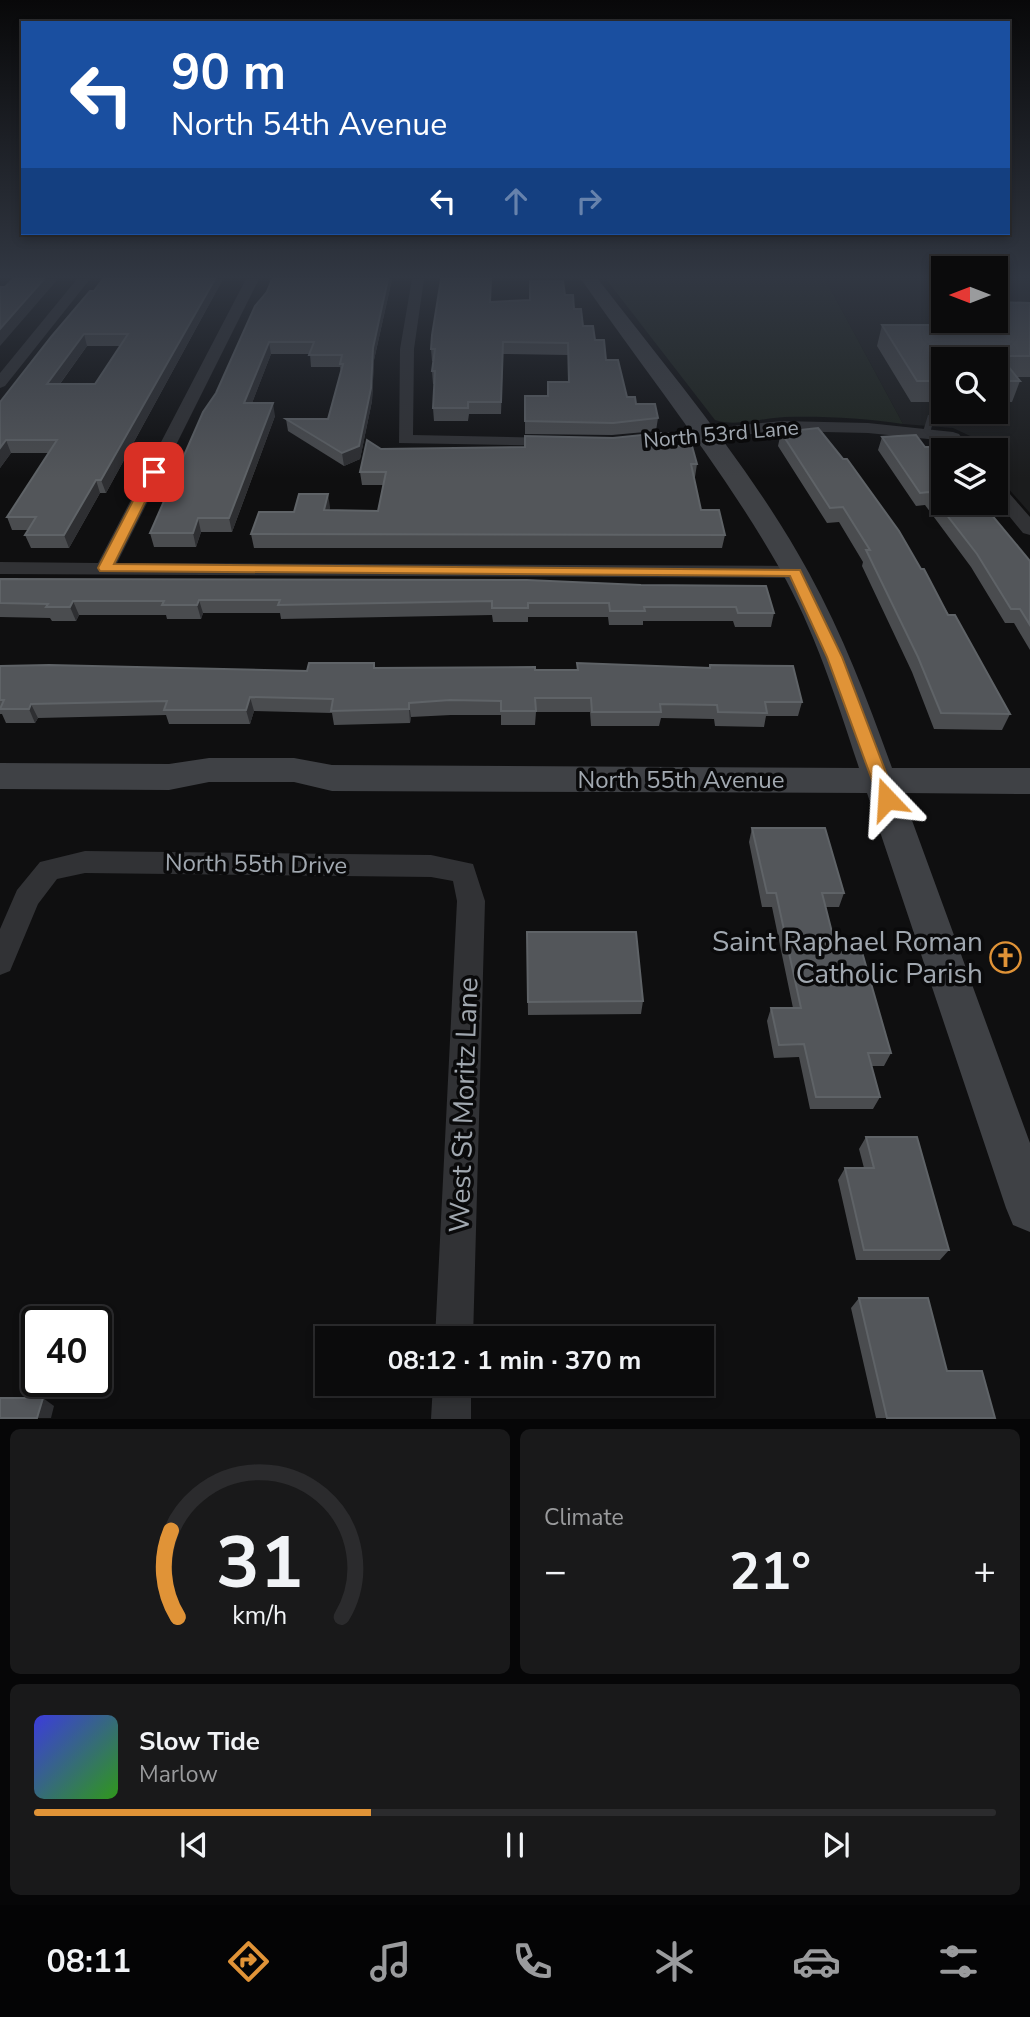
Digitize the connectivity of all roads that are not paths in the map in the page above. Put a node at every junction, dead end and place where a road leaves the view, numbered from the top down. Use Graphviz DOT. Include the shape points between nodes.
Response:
graph roads {
  1 [pos="31,345"];
  2 [pos="219,345"];
  3 [pos="408,345"];
  4 [pos="638,345"];
  5 [pos="0,383"];
  6 [pos="931,417"];
  7 [pos="704,434"];
  8 [pos="926,435"];
  9 [pos="937,438"];
  10 [pos="405,440"];
  11 [pos="574,443"];
  12 [pos="612,443"];
  13 [pos="1008,503"];
  14 [pos="1030,529"];
  15 [pos="0,568"];
  16 [pos="105,568"];
  17 [pos="795,572"];
  18 [pos="0,776"];
  19 [pos="880,779"];
  20 [pos="1030,781"];
  21 [pos="464,872"];
  22 [pos="0,962"];
  23 [pos="1030,1208"];
  24 [pos="455,1326"];
  25 [pos="452,1396"];
  26 [pos="451,1419"];
  1 -- 5 [label="street"];
  2 -- 16 [label="street"];
  3 -- 10 [label="street"];
  4 -- 7 [label="street"];
  6 -- 8 [label="lane"];
  7 -- 8 [label="street, North 53rd Lane" via="782,426"];
  7 -- 12 [label="street, North 53rd Lane"];
  7 -- 17 [label="street" via="737,477"];
  8 -- 9 [label="street, North 53rd Lane"];
  10 -- 11 [label="street"];
  13 -- 14 [label="street"];
  15 -- 16 [label="street"];
  16 -- 17 [label="street"];
  17 -- 19 [label="street" via="835,657"];
  18 -- 19 [label="street, North 55th Avenue" via="169,777 206,786 276,787 332,778"];
  19 -- 20 [label="street, North 55th Avenue"];
  19 -- 23 [label="street"];
  21 -- 22 [label="street, North 55th Drive" via="430,866 85,862 49,870 27,898"];
  21 -- 24 [label="street, West St Moritz Lane" via="471,901"];
  25 -- 26 [label="street"];
}
